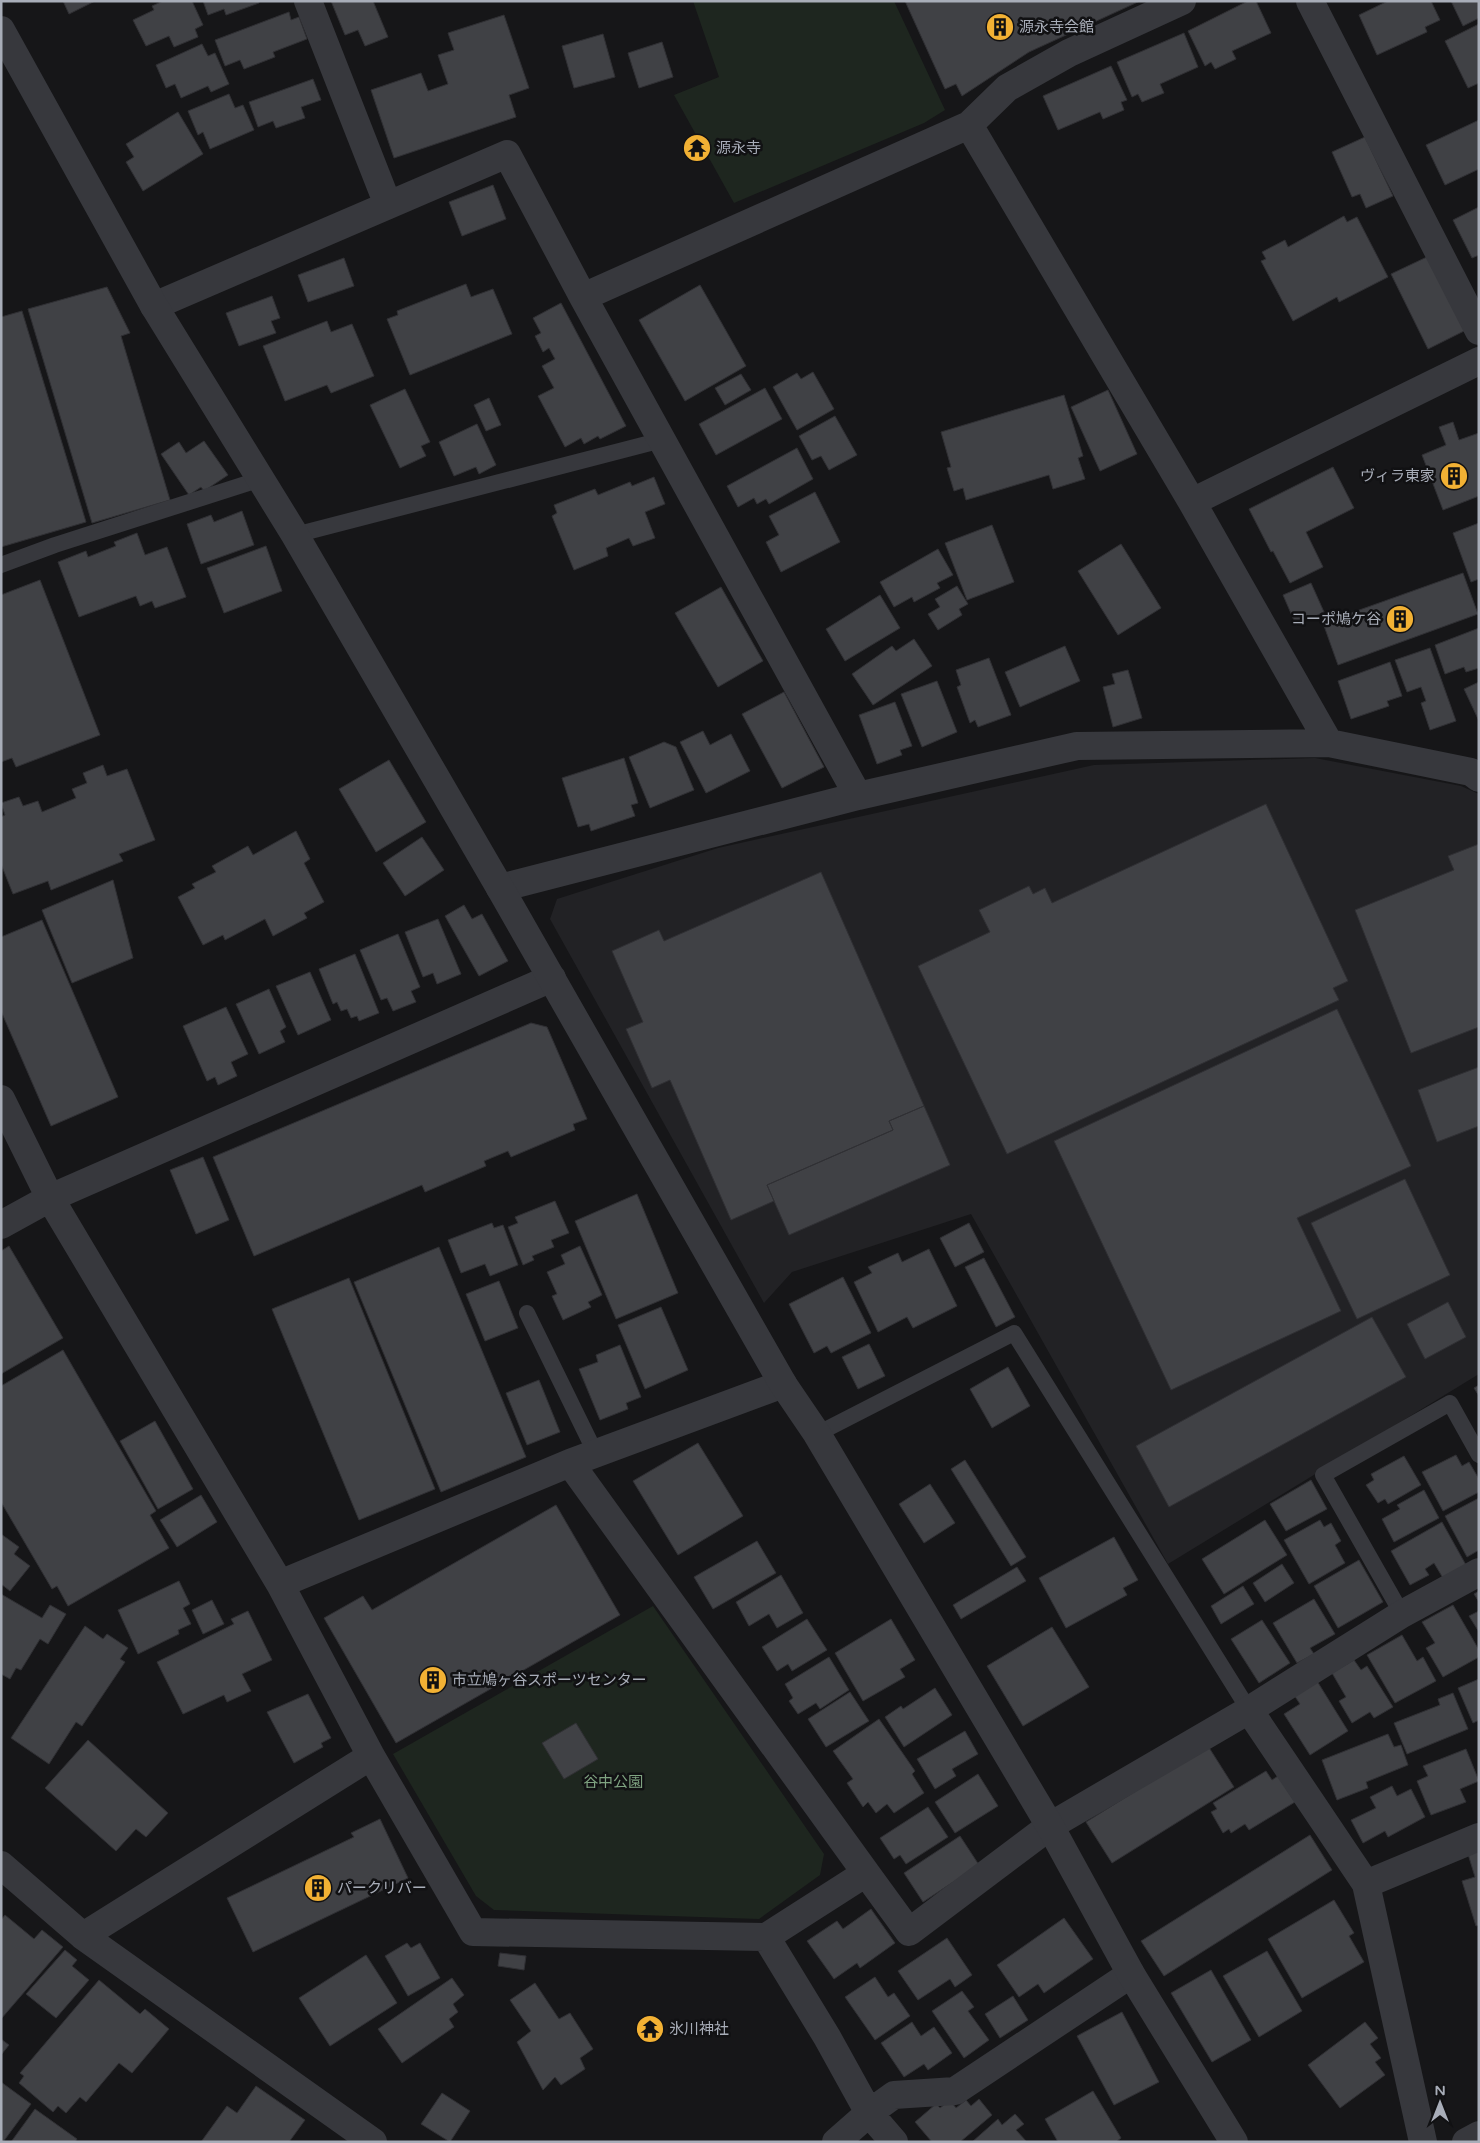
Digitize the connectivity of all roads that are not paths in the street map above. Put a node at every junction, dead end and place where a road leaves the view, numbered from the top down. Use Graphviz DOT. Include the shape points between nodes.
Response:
graph roads {
  1 [pos="308,1"];
  2 [pos="1182,1"];
  3 [pos="1310,1"];
  4 [pos="2,35"];
  5 [pos="969,125"];
  6 [pos="388,205"];
  7 [pos="583,298"];
  8 [pos="154,306"];
  9 [pos="1479,331"];
  10 [pos="1479,361"];
  11 [pos="662,440"];
  12 [pos="261,479"];
  13 [pos="1192,502"];
  14 [pos="295,536"];
  15 [pos="1,565"];
  16 [pos="1329,743"];
  17 [pos="1476,773"];
  18 [pos="858,796"];
  19 [pos="500,888"];
  20 [pos="552,978"];
  21 [pos="1,1099"];
  22 [pos="50,1198"];
  23 [pos="1,1225"];
  24 [pos="527,1313"];
  25 [pos="783,1384"];
  26 [pos="817,1434"];
  27 [pos="596,1454"];
  28 [pos="1479,1455"];
  29 [pos="570,1463"];
  30 [pos="1479,1572"];
  31 [pos="280,1584"];
  32 [pos="1402,1614"];
  33 [pos="1249,1710"];
  34 [pos="371,1756"];
  35 [pos="1050,1826"];
  36 [pos="1479,1837"];
  37 [pos="866,1873"];
  38 [pos="5,1875"];
  39 [pos="1366,1884"];
  40 [pos="83,1936"];
  41 [pos="766,1936"];
  42 [pos="1131,1974"];
  43 [pos="869,2113"];
  44 [pos="1479,2135"];
  45 [pos="373,2142"];
  46 [pos="836,2142"];
  47 [pos="894,2142"];
  48 [pos="1234,2142"];
  49 [pos="1423,2142"];
  50 [pos="1466,2142"];
  1 -- 6 [label="street"];
  2 -- 5 [label="street" via="1070,53 1007,88"];
  3 -- 9 [label="street"];
  4 -- 8 [label="street"];
  5 -- 7 [label="street"];
  5 -- 13 [label="street"];
  6 -- 7 [label="street" via="506,154"];
  6 -- 8 [label="street"];
  7 -- 11 [label="street"];
  8 -- 12 [label="street"];
  10 -- 13 [label="street"];
  11 -- 14 [label="lane"];
  11 -- 18 [label="street"];
  12 -- 14 [label="street"];
  12 -- 15 [label="lane"];
  13 -- 16 [label="street"];
  14 -- 19 [label="street"];
  16 -- 17 [label="street"];
  16 -- 18 [label="street" via="1077,746"];
  18 -- 19 [label="street"];
  19 -- 20 [label="street"];
  20 -- 22 [label="street"];
  20 -- 25 [label="street"];
  21 -- 22 [label="street"];
  22 -- 23 [label="street"];
  22 -- 31 [label="street"];
  24 -- 27 [label="lane"];
  25 -- 26 [label="street"];
  25 -- 27 [label="street"];
  26 -- 33 [label="lane" via="1014,1333"];
  26 -- 35 [label="street"];
  27 -- 29 [label="street"];
  28 -- 32 [label="lane" via="1450,1404 1323,1475"];
  29 -- 31 [label="street"];
  29 -- 37 [label="street"];
  30 -- 32 [label="street"];
  31 -- 34 [label="street"];
  32 -- 33 [label="street"];
  33 -- 35 [label="street"];
  33 -- 39 [label="street"];
  34 -- 40 [label="street"];
  34 -- 41 [label="street" via="473,1932"];
  35 -- 37 [label="street" via="909,1932"];
  35 -- 42 [label="street"];
  36 -- 39 [label="street"];
  37 -- 41 [label="street"];
  38 -- 40 [label="street"];
  39 -- 49 [label="street"];
  40 -- 45 [label="street"];
  41 -- 43 [label="street" via="828,2037"];
  42 -- 43 [label="street" via="955,2091 894,2095"];
  42 -- 48 [label="street"];
  43 -- 46 [label="street"];
  43 -- 47 [label="street"];
  44 -- 50 [label="street"];
}
